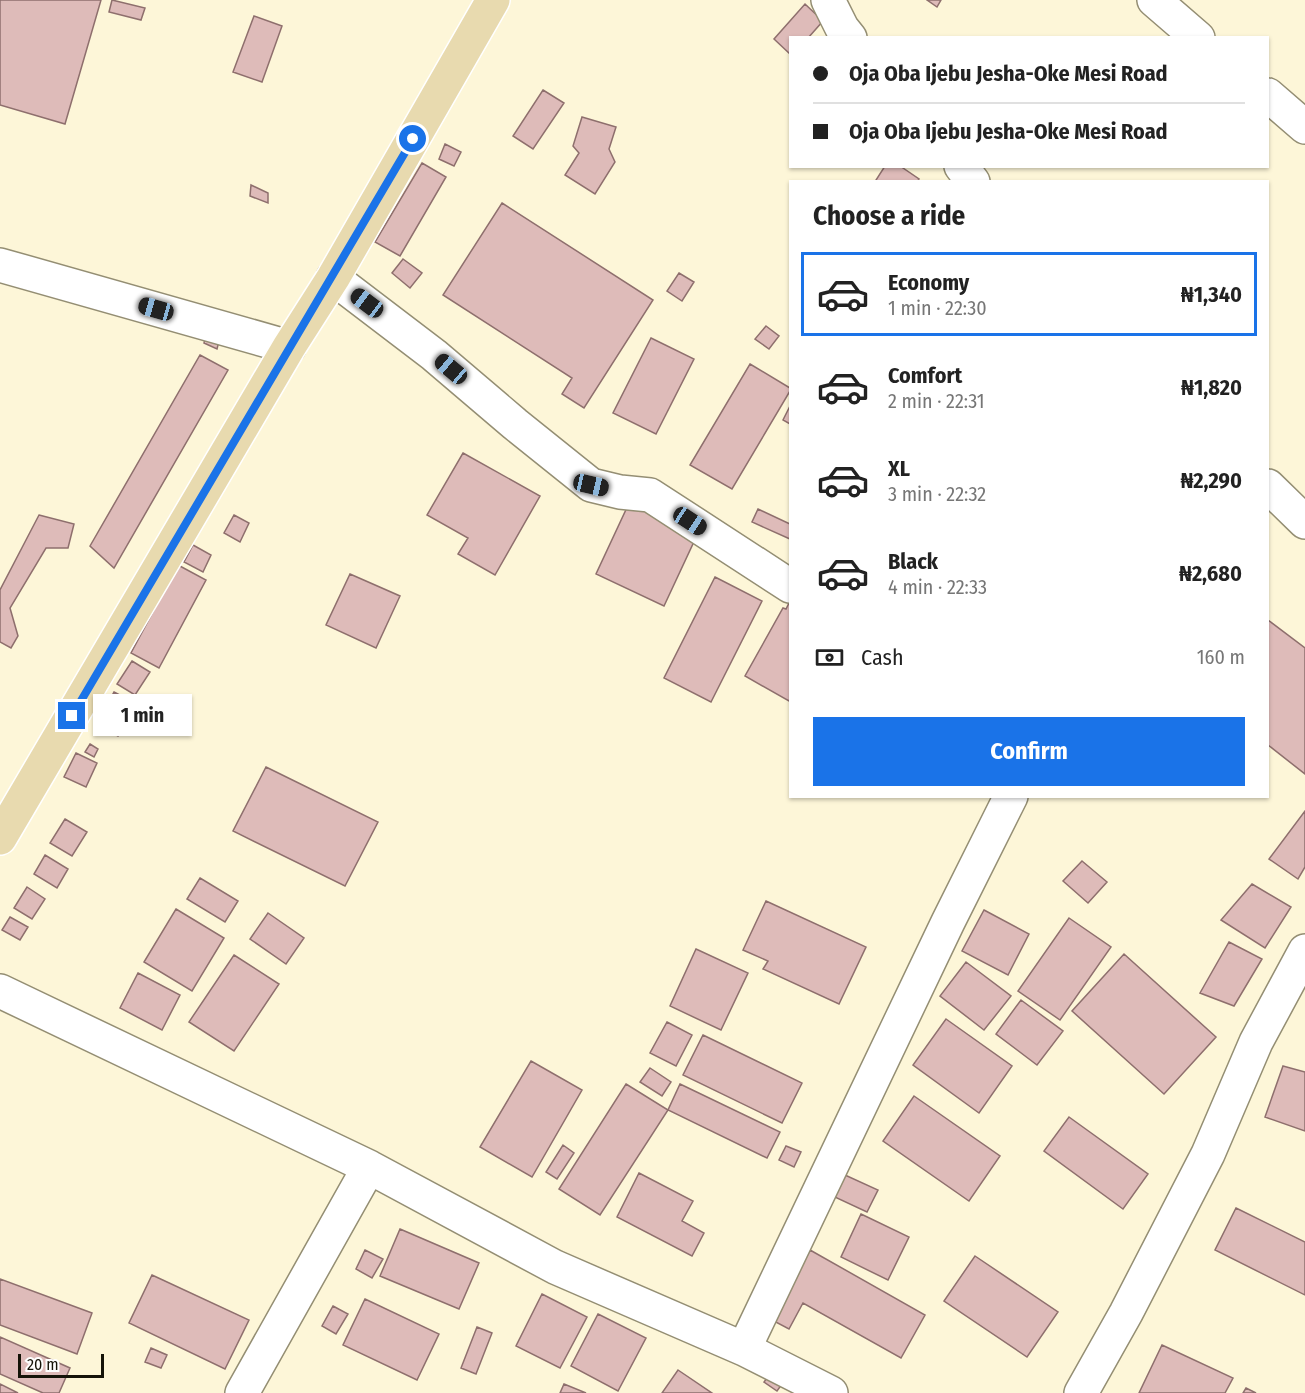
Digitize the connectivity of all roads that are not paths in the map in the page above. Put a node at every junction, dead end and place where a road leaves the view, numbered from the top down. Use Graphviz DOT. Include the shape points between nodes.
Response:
graph roads {
  1 [pos="493,0"];
  2 [pos="828,0"];
  3 [pos="1154,0"];
  4 [pos="848,36"];
  5 [pos="1196,36"];
  6 [pos="1269,96"];
  7 [pos="1305,127"];
  8 [pos="0,265"];
  9 [pos="333,278"];
  10 [pos="289,347"];
  11 [pos="1269,487"];
  12 [pos="1305,522"];
  13 [pos="789,585"];
  14 [pos="1010,798"];
  15 [pos="0,838"];
  16 [pos="1305,951"];
  17 [pos="0,991"];
  18 [pos="369,1167"];
  19 [pos="744,1349"];
  20 [pos="242,1393"];
  21 [pos="831,1393"];
  22 [pos="1081,1393"];
  1 -- 9 [label="main road"];
  2 -- 4 [label="street"];
  3 -- 5 [label="street"];
  6 -- 7 [label="street"];
  8 -- 10 [label="street"];
  9 -- 10 [label="main road"];
  9 -- 13 [label="street" via="434,355 591,485 650,495"];
  10 -- 15 [label="main road"];
  11 -- 12 [label="street"];
  14 -- 19 [label="street"];
  16 -- 22 [label="street" via="1256,1042 1208,1154"];
  17 -- 18 [label="street"];
  18 -- 19 [label="street" via="555,1267"];
  18 -- 20 [label="street"];
  19 -- 21 [label="street"];
}
